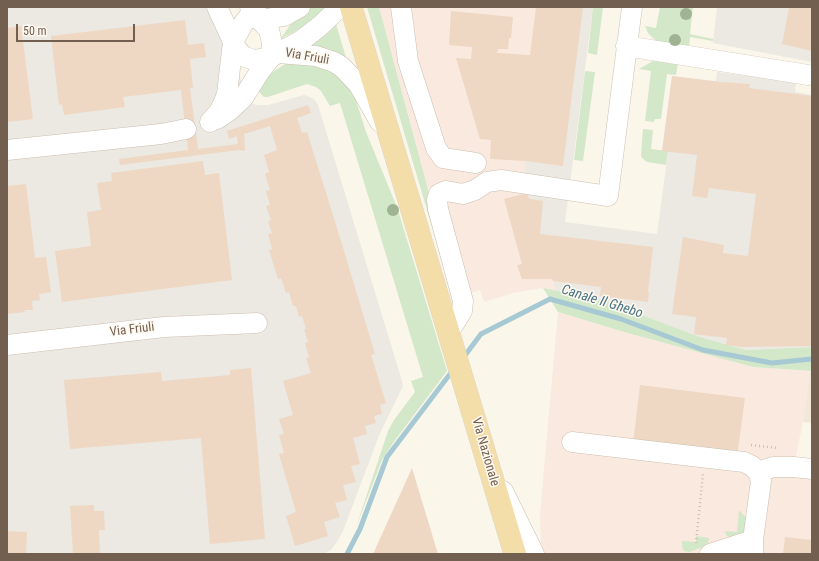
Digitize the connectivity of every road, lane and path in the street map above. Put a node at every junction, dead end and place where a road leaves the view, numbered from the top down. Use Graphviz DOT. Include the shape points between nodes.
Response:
graph roads {
  1 [pos="217,7"];
  2 [pos="340,7"];
  3 [pos="351,7"];
  4 [pos="401,7"];
  5 [pos="632,7"];
  6 [pos="297,9"];
  7 [pos="255,11"];
  8 [pos="233,42"];
  9 [pos="626,46"];
  10 [pos="274,51"];
  11 [pos="808,75"];
  12 [pos="197,126"];
  13 [pos="392,142"];
  14 [pos="7,150"];
  15 [pos="476,163"];
  16 [pos="257,323"];
  17 [pos="452,341"];
  18 [pos="7,345"];
  19 [pos="572,442"];
  20 [pos="704,458"];
  21 [pos="488,461"];
  22 [pos="812,469"];
  23 [pos="758,472"];
  24 [pos="753,547"];
  25 [pos="703,552"];
  26 [pos="515,554"];
  27 [pos="534,554"];
  1 -- 8 [label="street"];
  2 -- 10 [label="street, Via Friuli" via="312,34"];
  3 -- 13 [label="main road, Via Friuli"];
  4 -- 15 [label="street" via="408,61 436,148 443,158"];
  5 -- 9 [label="street"];
  6 -- 7 [label="street" via="284,16"];
  6 -- 10 [label="street" via="284,24"];
  7 -- 8 [label="street" via="243,24"];
  7 -- 10 [label="street" via="269,30"];
  8 -- 10 [label="street" via="240,52 252,60 264,59"];
  8 -- 12 [label="street" via="224,102 218,112"];
  9 -- 11 [label="street"];
  9 -- 17 [label="street" via="608,196 501,180 486,182 463,194 446,191 438,196 438,209 463,301"];
  10 -- 12 [label="street, Via Friuli" via="243,98 220,118"];
  10 -- 13 [label="street, Via Friuli" via="316,56 342,67 359,85"];
  12 -- 14 [label="street, Via Friuli" via="161,134"];
  13 -- 17 [label="main road, Via Friuli"];
  16 -- 18 [label="street, Via Friuli" via="164,326"];
  17 -- 21 [label="main road, Via Nazionale"];
  19 -- 20 [label="street"];
  20 -- 23 [label="street" via="744,462"];
  20 -- 25 [label="path"];
  21 -- 26 [label="main road, Via Nazionale"];
  21 -- 27 [label="street"];
  22 -- 23 [label="street" via="774,467"];
  23 -- 24 [label="street" via="761,481"];
  24 -- 25 [label="street"];
}
